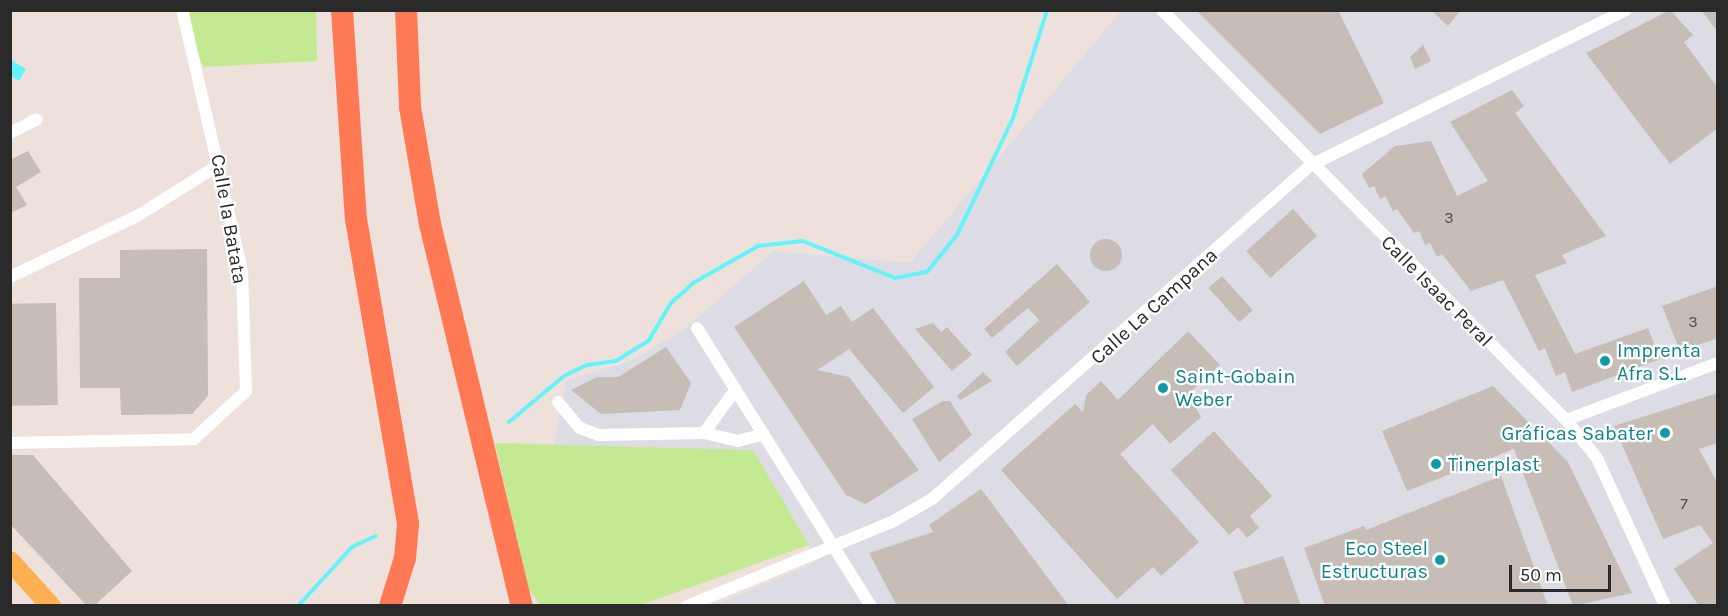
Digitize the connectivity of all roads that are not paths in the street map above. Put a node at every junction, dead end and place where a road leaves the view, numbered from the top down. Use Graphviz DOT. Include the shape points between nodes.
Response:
graph roads {
  1 [pos="182,10"];
  2 [pos="342,10"];
  3 [pos="406,10"];
  4 [pos="1162,10"];
  5 [pos="1626,10"];
  6 [pos="37,119"];
  7 [pos="10,133"];
  8 [pos="220,164"];
  9 [pos="1311,165"];
  10 [pos="10,277"];
  11 [pos="697,328"];
  12 [pos="1718,363"];
  13 [pos="736,389"];
  14 [pos="558,402"];
  15 [pos="1566,420"];
  16 [pos="704,433"];
  17 [pos="764,434"];
  18 [pos="10,443"];
  19 [pos="835,546"];
  20 [pos="10,561"];
  21 [pos="522,599"];
  22 [pos="1661,604"];
  23 [pos="51,606"];
  24 [pos="390,606"];
  25 [pos="687,606"];
  26 [pos="871,606"];
  1 -- 8 [label="street, Calle la Batata"];
  2 -- 24 [label="highway" via="356,219 408,524 405,558"];
  3 -- 21 [label="highway" via="410,107 430,224"];
  4 -- 9 [label="street, Calle Isaac Peral"];
  5 -- 9 [label="street, Calle La Campana"];
  6 -- 7 [label="street"];
  8 -- 10 [label="street" via="139,215"];
  8 -- 18 [label="street, Calle la Batata" via="242,271 246,391 203,437"];
  9 -- 15 [label="street, Calle Isaac Peral"];
  9 -- 19 [label="street, Calle La Campana" via="976,465 932,499"];
  11 -- 13 [label="street"];
  12 -- 15 [label="street"];
  13 -- 16 [label="street"];
  13 -- 17 [label="street"];
  14 -- 16 [label="street" via="580,429 599,435"];
  15 -- 22 [label="street, Calle Isaac Peral" via="1597,458"];
  16 -- 17 [label="street" via="738,441"];
  17 -- 19 [label="street"];
  19 -- 25 [label="street, Calle La Campana"];
  19 -- 26 [label="street"];
  20 -- 23 [label="main road"];
}
